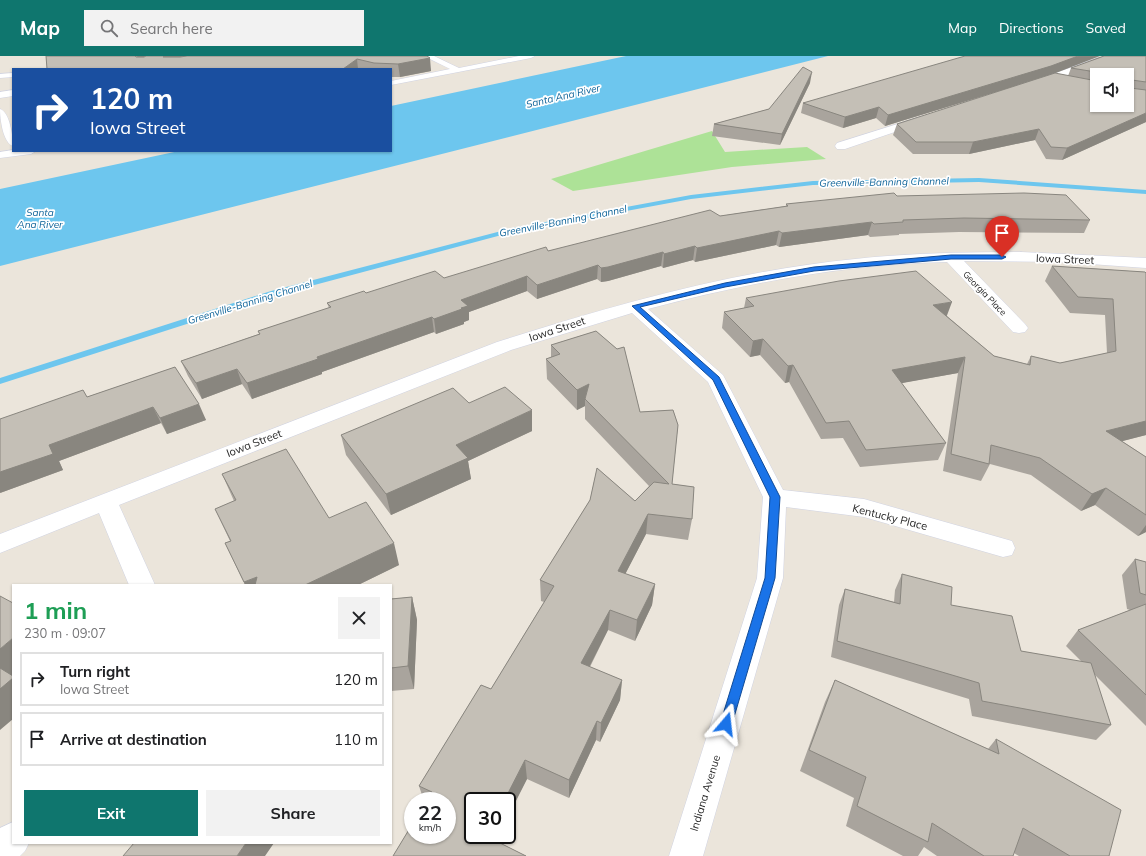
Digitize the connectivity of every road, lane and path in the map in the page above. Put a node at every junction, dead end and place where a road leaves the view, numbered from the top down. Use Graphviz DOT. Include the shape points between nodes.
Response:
graph roads {
  1 [pos="428,56"];
  2 [pos="531,56"];
  3 [pos="1102,60"];
  4 [pos="458,70"];
  5 [pos="12,75"];
  6 [pos="0,76"];
  7 [pos="1051,79"];
  8 [pos="1066,82"];
  9 [pos="392,83"];
  10 [pos="1021,88"];
  11 [pos="12,93"];
  12 [pos="0,95"];
  13 [pos="0,112"];
  14 [pos="931,117"];
  15 [pos="0,138"];
  16 [pos="12,141"];
  17 [pos="12,146"];
  18 [pos="841,146"];
  19 [pos="12,149"];
  20 [pos="0,155"];
  21 [pos="951,257"];
  22 [pos="1146,263"];
  23 [pos="635,306"];
  24 [pos="1019,328"];
  25 [pos="775,497"];
  26 [pos="106,501"];
  27 [pos="0,544"];
  28 [pos="1003,548"];
  29 [pos="142,584"];
  30 [pos="12,840"];
  31 [pos="0,852"];
  32 [pos="686,856"];
  1 -- 4 [label="lane"];
  2 -- 4 [label="lane"];
  3 -- 7 [label="street"];
  4 -- 9 [label="lane"];
  5 -- 6 [label="lane"];
  7 -- 8 [label="street"];
  7 -- 10 [label="street"];
  11 -- 12 [label="lane"];
  13 -- 16 [label="lane"];
  14 -- 18 [label="street"];
  15 -- 17 [label="lane"];
  19 -- 20 [label="lane"];
  21 -- 22 [label="street, Iowa Street" via="1049,257"];
  21 -- 23 [label="street, Iowa Street" via="814,269 725,285"];
  21 -- 24 [label="street, Georgia Place"];
  23 -- 25 [label="street, Indiana Avenue" via="716,378"];
  23 -- 26 [label="street, Iowa Street" via="569,324 504,346"];
  25 -- 28 [label="street, Kentucky Place" via="864,508"];
  25 -- 32 [label="street, Indiana Avenue" via="770,578"];
  26 -- 27 [label="street, Iowa Street"];
  26 -- 29 [label="street"];
  30 -- 31 [label="street"];
}
